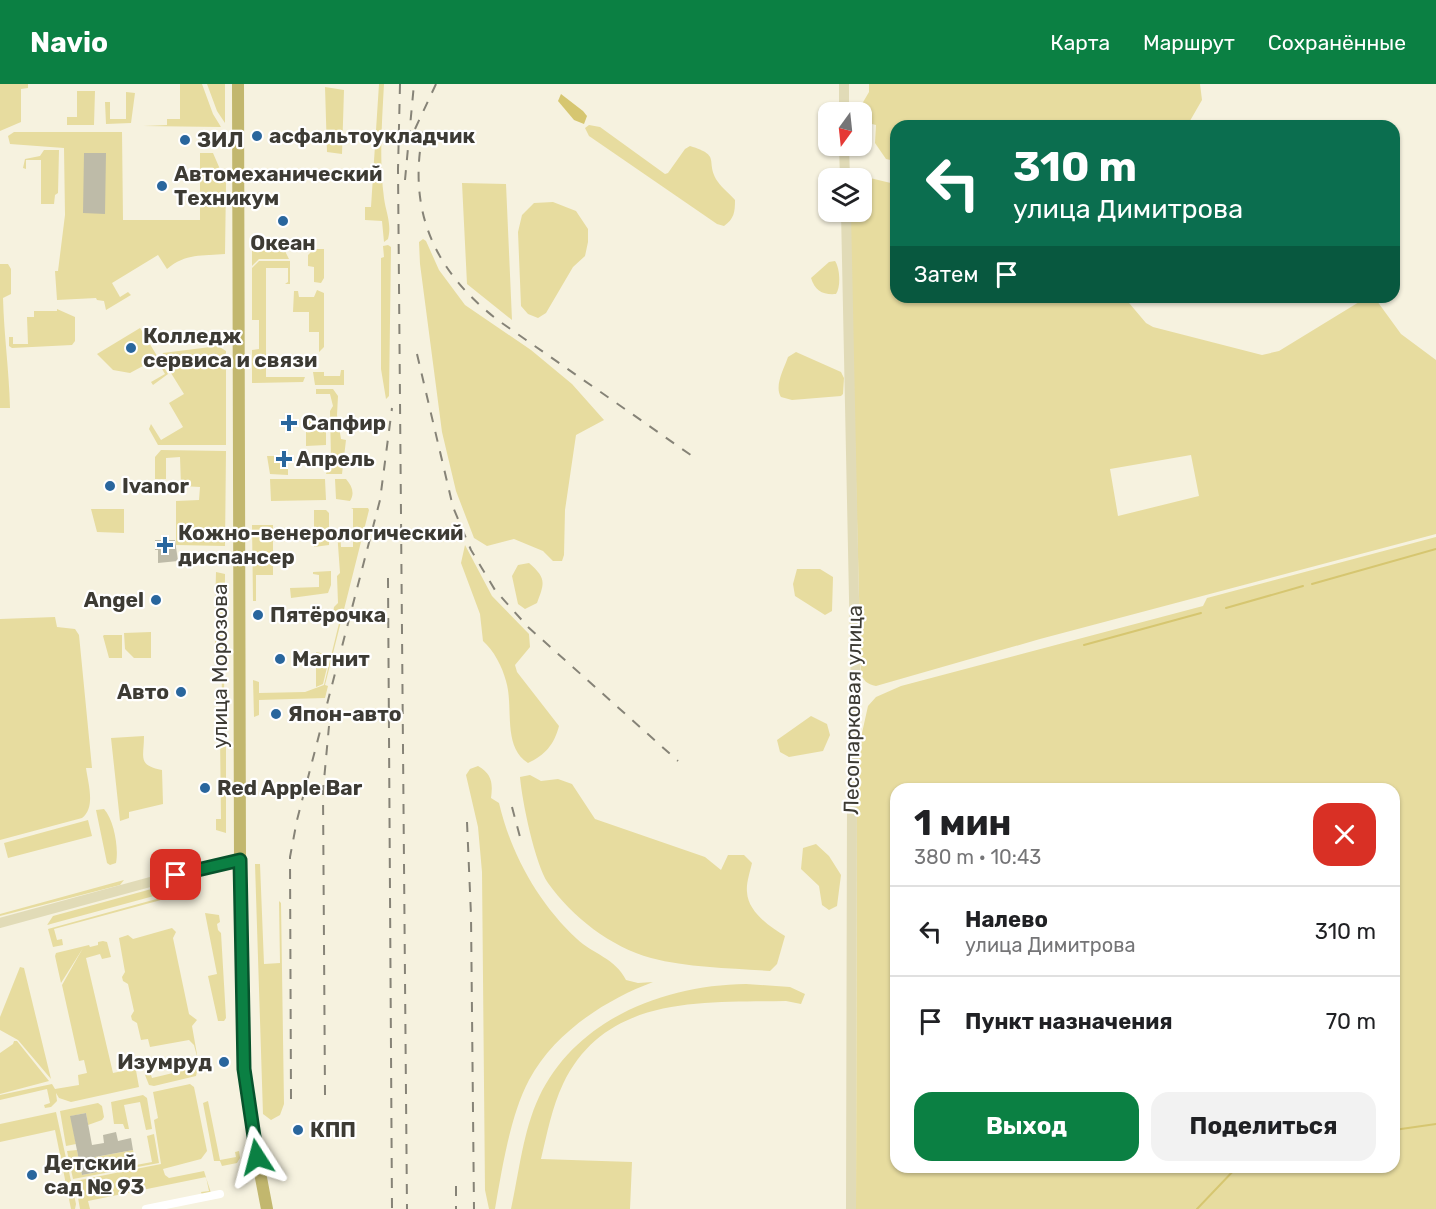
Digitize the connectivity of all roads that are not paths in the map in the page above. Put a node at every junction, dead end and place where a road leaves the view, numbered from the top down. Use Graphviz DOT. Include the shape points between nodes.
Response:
graph roads {
  1 [pos="238,84"];
  2 [pos="844,84"];
  3 [pos="844,102"];
  4 [pos="846,222"];
  5 [pos="240,860"];
  6 [pos="0,923"];
  7 [pos="220,1194"];
  8 [pos="146,1209"];
  9 [pos="267,1209"];
  10 [pos="851,1209"];
  1 -- 5 [label="main road, улица Морозова"];
  2 -- 3 [label="street"];
  4 -- 10 [label="street, Лесопарковая улица" via="855,694"];
  5 -- 6 [label="street"];
  5 -- 9 [label="main road, улица Морозова" via="244,1069"];
  7 -- 8 [label="street"];
}
